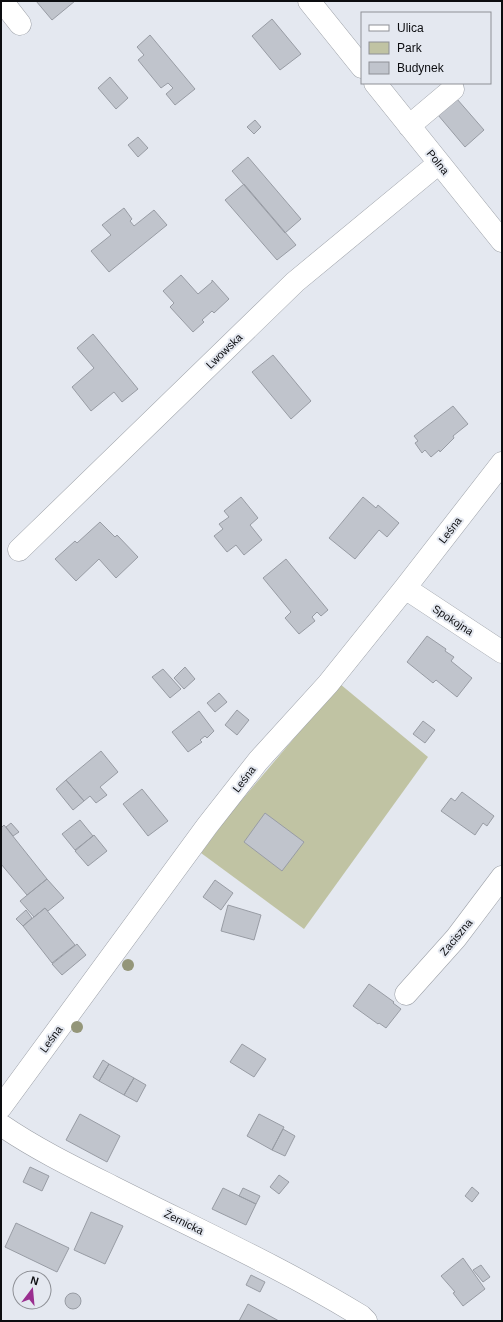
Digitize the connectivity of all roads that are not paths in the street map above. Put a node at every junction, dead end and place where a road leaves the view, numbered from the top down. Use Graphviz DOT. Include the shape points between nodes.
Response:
graph roads {
  1 [pos="2,1"];
  2 [pos="309,1"];
  3 [pos="20,24"];
  4 [pos="361,66"];
  5 [pos="376,84"];
  6 [pos="453,89"];
  7 [pos="409,126"];
  8 [pos="439,163"];
  9 [pos="502,241"];
  10 [pos="502,463"];
  11 [pos="19,550"];
  12 [pos="405,588"];
  13 [pos="502,652"];
  14 [pos="502,877"];
  15 [pos="406,994"];
  16 [pos="1,1107"];
  17 [pos="1,1125"];
  18 [pos="366,1321"];
  1 -- 3 [label="street"];
  2 -- 4 [label="street"];
  5 -- 7 [label="street, Polna"];
  6 -- 7 [label="street"];
  7 -- 8 [label="street, Polna"];
  8 -- 9 [label="street, Polna"];
  8 -- 11 [label="street, Lwowska" via="295,282"];
  10 -- 12 [label="street, Leśna"];
  12 -- 13 [label="street, Spokojna"];
  12 -- 16 [label="street, Leśna" via="328,684 258,761 207,826"];
  14 -- 15 [label="street, Zaciszna" via="456,938"];
  17 -- 18 [label="street, Żernicka" via="77,1168 322,1292"];
}
